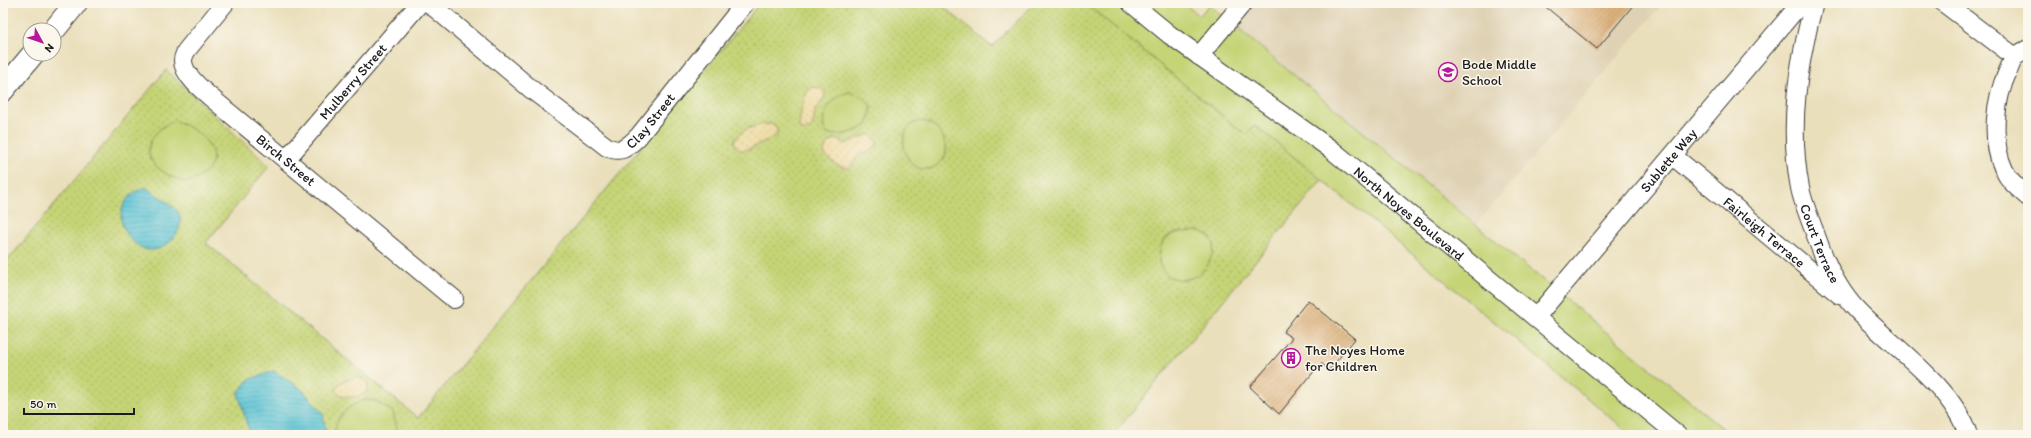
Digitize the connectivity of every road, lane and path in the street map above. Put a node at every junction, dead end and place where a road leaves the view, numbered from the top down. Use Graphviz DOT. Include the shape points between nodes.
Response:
graph roads {
  1 [pos="76,3"];
  2 [pos="225,3"];
  3 [pos="420,3"];
  4 [pos="430,3"];
  5 [pos="745,3"];
  6 [pos="1131,3"];
  7 [pos="1243,3"];
  8 [pos="1801,3"];
  9 [pos="1814,3"];
  10 [pos="1944,3"];
  11 [pos="61,22"];
  12 [pos="2021,53"];
  13 [pos="1199,56"];
  14 [pos="26,62"];
  15 [pos="3,90"];
  16 [pos="1673,156"];
  17 [pos="288,161"];
  18 [pos="2028,198"];
  19 [pos="454,299"];
  20 [pos="1856,309"];
  21 [pos="1536,317"];
  22 [pos="1678,435"];
  23 [pos="1968,435"];
  1 -- 11 [label="main road"];
  2 -- 17 [label="street, Birch Street" via="186,51 183,60 185,71 227,111"];
  3 -- 17 [label="street, Mulberry Street" via="290,155"];
  4 -- 5 [label="street, Clay Street" via="532,89 615,151 624,150 638,137"];
  6 -- 13 [label="street, North Noyes Boulevard"];
  7 -- 13 [label="street"];
  8 -- 16 [label="street, Sublette Way"];
  9 -- 20 [label="street, Court Terrace" via="1801,54 1796,92 1794,147 1800,189 1825,262"];
  10 -- 12 [label="street"];
  12 -- 18 [label="street" via="2002,83 1997,107 1998,154 2004,171"];
  13 -- 21 [label="street, North Noyes Boulevard" via="1332,150"];
  14 -- 15 [label="main road"];
  16 -- 20 [label="street, Fairleigh Terrace"];
  16 -- 21 [label="street, Sublette Way"];
  17 -- 19 [label="street, Birch Street"];
  20 -- 23 [label="street, Court Terrace" via="1939,389 1958,413"];
  21 -- 22 [label="street, North Noyes Boulevard"];
}
